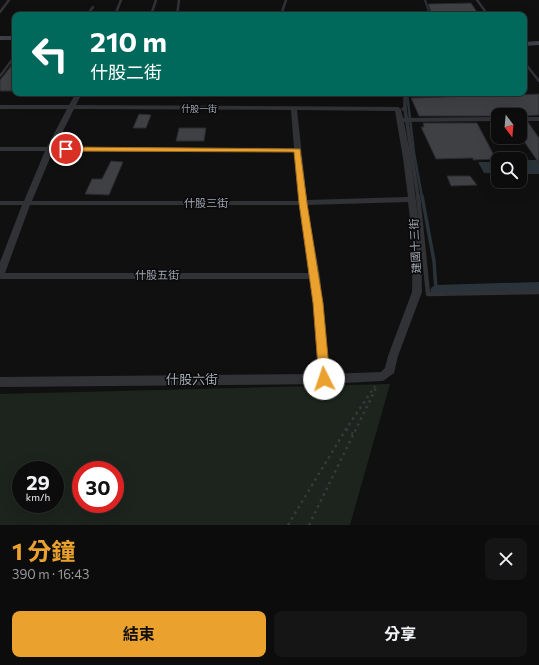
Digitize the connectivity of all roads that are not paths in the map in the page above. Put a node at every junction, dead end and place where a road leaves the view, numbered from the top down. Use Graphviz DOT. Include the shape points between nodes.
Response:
graph roads {
  1 [pos="9,0"];
  2 [pos="121,0"];
  3 [pos="156,0"];
  4 [pos="179,0"];
  5 [pos="286,0"];
  6 [pos="477,0"];
  7 [pos="93,6"];
  8 [pos="0,12"];
  9 [pos="89,12"];
  10 [pos="117,12"];
  11 [pos="152,12"];
  12 [pos="177,12"];
  13 [pos="282,12"];
  14 [pos="486,12"];
  15 [pos="0,38"];
  16 [pos="12,38"];
  17 [pos="539,43"];
  18 [pos="527,44"];
  19 [pos="12,60"];
  20 [pos="527,66"];
  21 [pos="0,76"];
  22 [pos="539,81"];
  23 [pos="77,96"];
  24 [pos="404,96"];
  25 [pos="0,107"];
  26 [pos="71,108"];
  27 [pos="294,109"];
  28 [pos="401,109"];
  29 [pos="491,119"];
  30 [pos="527,119"];
  31 [pos="539,119"];
  32 [pos="403,120"];
  33 [pos="0,149"];
  34 [pos="50,149"];
  35 [pos="298,150"];
  36 [pos="411,199"];
  37 [pos="0,203"];
  38 [pos="26,203"];
  39 [pos="303,203"];
  40 [pos="0,275"];
  41 [pos="315,276"];
  42 [pos="539,292"];
  43 [pos="382,376"];
  44 [pos="324,379"];
  45 [pos="0,382"];
  1 -- 8 [label="lane"];
  2 -- 10 [label="lane"];
  3 -- 11 [label="lane"];
  4 -- 12 [label="lane"];
  5 -- 13 [label="lane"];
  6 -- 14 [label="lane"];
  7 -- 9 [label="lane"];
  15 -- 16 [label="street"];
  17 -- 18 [label="street"];
  19 -- 21 [label="lane"];
  20 -- 22 [label="lane"];
  23 -- 26 [label="street"];
  24 -- 28 [label="lane"];
  25 -- 26 [label="street, 什股一街"];
  26 -- 27 [label="street, 什股一街"];
  26 -- 34 [label="street"];
  27 -- 28 [label="street, 什股一街"];
  27 -- 35 [label="street"];
  28 -- 32 [label="street, 建國十三街"];
  29 -- 32 [label="street"];
  30 -- 31 [label="street"];
  32 -- 36 [label="street, 建國十三街"];
  32 -- 42 [label="lane" via="421,220 428,294"];
  33 -- 34 [label="street"];
  34 -- 35 [label="street"];
  34 -- 38 [label="street"];
  35 -- 39 [label="street"];
  36 -- 39 [label="street, 什股三街"];
  36 -- 43 [label="street, 建國十三街" via="417,244 417,292 390,370"];
  37 -- 38 [label="street, 什股三街"];
  38 -- 39 [label="street, 什股三街"];
  38 -- 40 [label="street"];
  39 -- 41 [label="street"];
  40 -- 41 [label="street, 什股五街"];
  41 -- 44 [label="street"];
  43 -- 44 [label="street, 什股六街"];
  44 -- 45 [label="street, 什股六街"];
}
